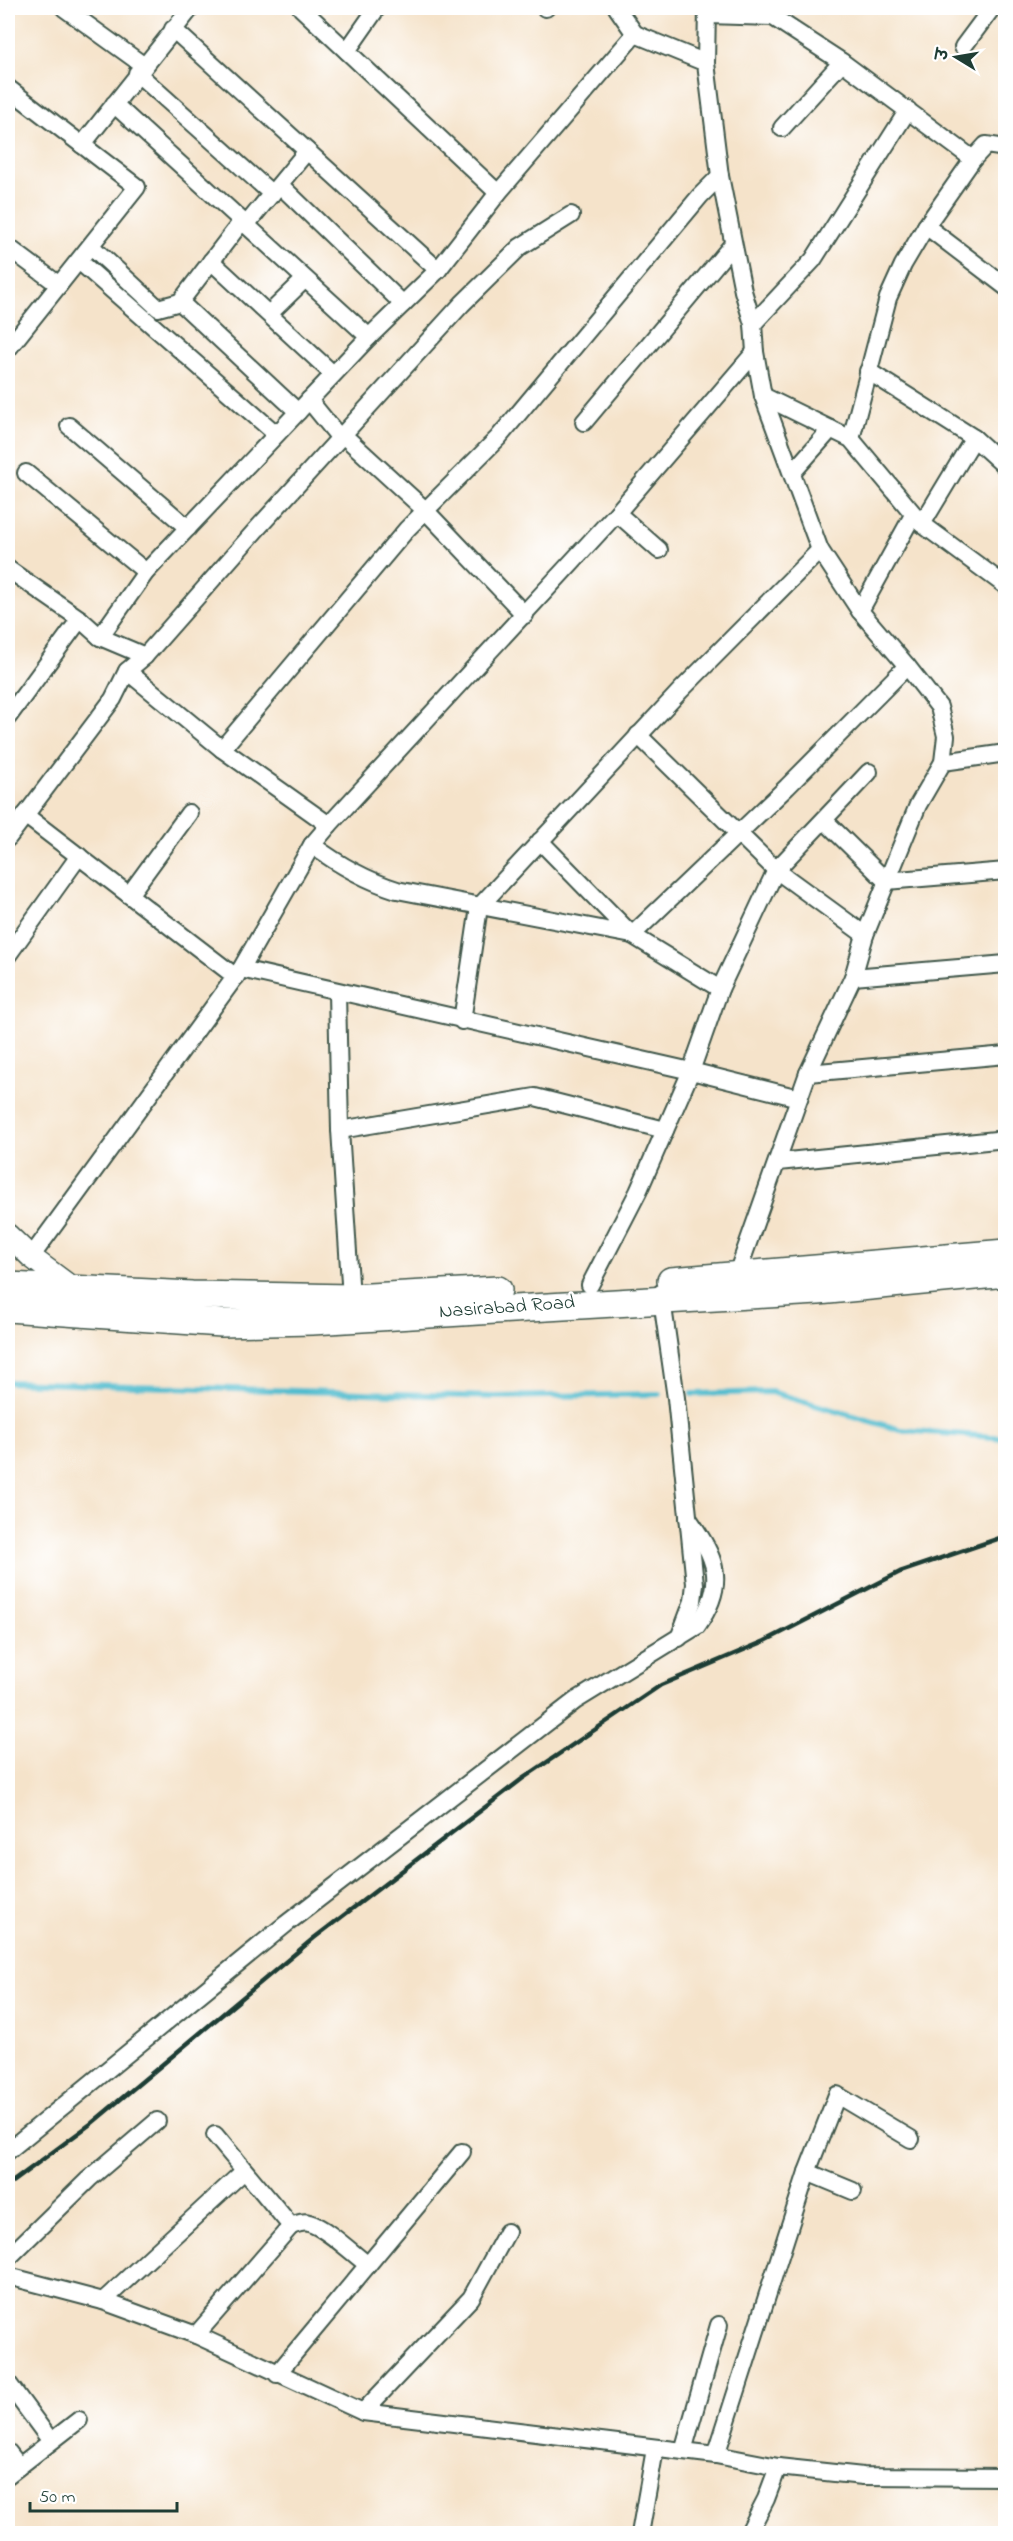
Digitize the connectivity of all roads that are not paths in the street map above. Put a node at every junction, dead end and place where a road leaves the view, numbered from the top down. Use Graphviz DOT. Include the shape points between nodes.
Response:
graph roads {
  1 [pos="64,8"];
  2 [pos="190,8"];
  3 [pos="301,8"];
  4 [pos="377,8"];
  5 [pos="617,8"];
  6 [pos="708,11"];
  7 [pos="983,11"];
  8 [pos="173,29"];
  9 [pos="635,34"];
  10 [pos="963,46"];
  11 [pos="347,51"];
  12 [pos="842,62"];
  13 [pos="706,63"];
  14 [pos="140,69"];
  15 [pos="8,88"];
  16 [pos="114,104"];
  17 [pos="908,110"];
  18 [pos="782,128"];
  19 [pos="82,145"];
  20 [pos="1005,148"];
  21 [pos="307,151"];
  22 [pos="973,159"];
  23 [pos="720,176"];
  24 [pos="276,189"];
  25 [pos="498,193"];
  26 [pos="571,215"];
  27 [pos="244,223"];
  28 [pos="926,226"];
  29 [pos="733,244"];
  30 [pos="91,246"];
  31 [pos="8,247"];
  32 [pos="79,261"];
  33 [pos="211,261"];
  34 [pos="438,270"];
  35 [pos="305,279"];
  36 [pos="59,285"];
  37 [pos="1005,287"];
  38 [pos="180,302"];
  39 [pos="403,304"];
  40 [pos="269,314"];
  41 [pos="753,324"];
  42 [pos="369,337"];
  43 [pos="8,348"];
  44 [pos="755,352"];
  45 [pos="868,370"];
  46 [pos="333,375"];
  47 [pos="763,396"];
  48 [pos="303,406"];
  49 [pos="584,422"];
  50 [pos="69,426"];
  51 [pos="831,429"];
  52 [pos="276,434"];
  53 [pos="340,436"];
  54 [pos="974,438"];
  55 [pos="851,439"];
  56 [pos="1005,467"];
  57 [pos="26,473"];
  58 [pos="792,473"];
  59 [pos="425,510"];
  60 [pos="617,513"];
  61 [pos="917,520"];
  62 [pos="188,528"];
  63 [pos="659,550"];
  64 [pos="820,550"];
  65 [pos="8,569"];
  66 [pos="146,572"];
  67 [pos="1005,586"];
  68 [pos="860,611"];
  69 [pos="525,615"];
  70 [pos="80,619"];
  71 [pos="100,637"];
  72 [pos="145,656"];
  73 [pos="907,666"];
  74 [pos="127,671"];
  75 [pos="8,717"];
  76 [pos="639,735"];
  77 [pos="222,749"];
  78 [pos="1005,753"];
  79 [pos="943,762"];
  80 [pos="869,772"];
  81 [pos="189,813"];
  82 [pos="25,815"];
  83 [pos="825,821"];
  84 [pos="328,825"];
  85 [pos="739,834"];
  86 [pos="8,838"];
  87 [pos="540,841"];
  88 [pos="312,845"];
  89 [pos="79,856"];
  90 [pos="776,870"];
  91 [pos="1005,872"];
  92 [pos="886,880"];
  93 [pos="129,895"];
  94 [pos="479,907"];
  95 [pos="632,935"];
  96 [pos="865,935"];
  97 [pos="8,955"];
  98 [pos="1005,964"];
  99 [pos="238,973"];
  100 [pos="853,977"];
  101 [pos="720,989"];
  102 [pos="337,992"];
  103 [pos="462,1021"];
  104 [pos="1005,1056"];
  105 [pos="692,1071"];
  106 [pos="808,1073"];
  107 [pos="799,1098"];
  108 [pos="340,1130"];
  109 [pos="665,1130"];
  110 [pos="1005,1139"];
  111 [pos="778,1162"];
  112 [pos="8,1235"];
  113 [pos="1005,1253"];
  114 [pos="31,1257"];
  115 [pos="1005,1273"];
  116 [pos="737,1274"];
  117 [pos="8,1286"];
  118 [pos="590,1286"];
  119 [pos="661,1290"];
  120 [pos="77,1291"];
  121 [pos="351,1298"];
  122 [pos="8,1308"];
  123 [pos="94,1315"];
  124 [pos="157,2121"];
  125 [pos="215,2135"];
  126 [pos="911,2139"];
  127 [pos="8,2151"];
  128 [pos="462,2152"];
  129 [pos="244,2171"];
  130 [pos="807,2172"];
  131 [pos="853,2192"];
  132 [pos="291,2226"];
  133 [pos="507,2232"];
  134 [pos="8,2258"];
  135 [pos="368,2265"];
  136 [pos="8,2276"];
  137 [pos="103,2301"];
  138 [pos="719,2325"];
  139 [pos="196,2335"];
  140 [pos="277,2374"];
  141 [pos="8,2383"];
  142 [pos="363,2412"];
  143 [pos="79,2420"];
  144 [pos="50,2440"];
  145 [pos="655,2449"];
  146 [pos="683,2451"];
  147 [pos="8,2452"];
  148 [pos="716,2455"];
  149 [pos="1005,2460"];
  150 [pos="778,2467"];
  151 [pos="13,2471"];
  152 [pos="1003,2477"];
  153 [pos="640,2534"];
  154 [pos="748,2534"];
  1 -- 14 [label="street"];
  2 -- 8 [label="street"];
  3 -- 11 [label="street"];
  4 -- 11 [label="street"];
  5 -- 9 [label="street"];
  6 -- 12 [label="street" via="772,17"];
  6 -- 13 [label="street"];
  7 -- 10 [label="street"];
  8 -- 14 [label="street"];
  8 -- 21 [label="street"];
  9 -- 13 [label="street"];
  9 -- 25 [label="street"];
  11 -- 25 [label="street"];
  12 -- 17 [label="street"];
  12 -- 18 [label="street"];
  13 -- 23 [label="street"];
  14 -- 16 [label="street"];
  14 -- 24 [label="street"];
  15 -- 19 [label="street"];
  16 -- 19 [label="street"];
  16 -- 27 [label="street"];
  17 -- 22 [label="street"];
  17 -- 41 [label="street" via="813,260"];
  19 -- 30 [label="street" via="137,187"];
  20 -- 22 [label="street" via="986,145"];
  21 -- 24 [label="street"];
  21 -- 34 [label="street"];
  22 -- 28 [label="street"];
  23 -- 29 [label="street"];
  23 -- 59 [label="street" via="498,438"];
  24 -- 27 [label="street"];
  24 -- 39 [label="street"];
  25 -- 34 [label="street"];
  26 -- 53 [label="street" via="520,247"];
  27 -- 33 [label="street"];
  27 -- 35 [label="street"];
  28 -- 37 [label="street"];
  28 -- 45 [label="street" via="888,298"];
  29 -- 41 [label="street"];
  29 -- 49 [label="street"];
  30 -- 32 [label="street"];
  30 -- 38 [label="street" via="158,308"];
  31 -- 36 [label="street"];
  32 -- 36 [label="street"];
  32 -- 52 [label="street"];
  33 -- 38 [label="street"];
  33 -- 40 [label="street"];
  34 -- 39 [label="street"];
  35 -- 40 [label="street"];
  35 -- 42 [label="street"];
  36 -- 43 [label="street"];
  38 -- 48 [label="street"];
  39 -- 42 [label="street"];
  40 -- 46 [label="street"];
  41 -- 44 [label="street"];
  42 -- 46 [label="street"];
  44 -- 47 [label="street"];
  44 -- 60 [label="street"];
  45 -- 54 [label="street"];
  45 -- 55 [label="street"];
  46 -- 48 [label="street"];
  47 -- 51 [label="street"];
  47 -- 58 [label="street"];
  48 -- 52 [label="street"];
  48 -- 53 [label="street"];
  50 -- 62 [label="street"];
  51 -- 55 [label="street"];
  51 -- 58 [label="street"];
  52 -- 62 [label="street"];
  53 -- 59 [label="street"];
  53 -- 72 [label="street"];
  54 -- 56 [label="street"];
  54 -- 61 [label="street"];
  55 -- 61 [label="street"];
  57 -- 66 [label="street"];
  58 -- 64 [label="street"];
  59 -- 69 [label="street"];
  59 -- 77 [label="street"];
  60 -- 63 [label="street"];
  60 -- 69 [label="street"];
  61 -- 67 [label="street"];
  61 -- 68 [label="street"];
  62 -- 66 [label="street"];
  64 -- 68 [label="street"];
  64 -- 76 [label="street"];
  65 -- 70 [label="street"];
  66 -- 71 [label="street"];
  68 -- 73 [label="street"];
  69 -- 84 [label="street"];
  70 -- 71 [label="street"];
  70 -- 75 [label="street"];
  71 -- 72 [label="street"];
  72 -- 74 [label="street"];
  73 -- 79 [label="street" via="939,707 946,735"];
  73 -- 85 [label="street"];
  74 -- 77 [label="street"];
  74 -- 82 [label="street" via="113,699"];
  76 -- 85 [label="street"];
  76 -- 87 [label="street"];
  77 -- 84 [label="street"];
  78 -- 79 [label="street"];
  79 -- 92 [label="street" via="918,805"];
  80 -- 83 [label="street"];
  81 -- 93 [label="street"];
  82 -- 86 [label="street"];
  82 -- 89 [label="street"];
  83 -- 90 [label="street"];
  83 -- 92 [label="street"];
  84 -- 88 [label="street"];
  85 -- 90 [label="street"];
  85 -- 95 [label="street"];
  87 -- 94 [label="street"];
  87 -- 95 [label="street"];
  88 -- 94 [label="street" via="369,881"];
  88 -- 99 [label="street"];
  89 -- 93 [label="street"];
  89 -- 97 [label="street"];
  90 -- 96 [label="street"];
  90 -- 101 [label="street"];
  91 -- 92 [label="street"];
  92 -- 96 [label="street"];
  93 -- 99 [label="street"];
  94 -- 95 [label="street"];
  94 -- 103 [label="street"];
  95 -- 101 [label="street"];
  96 -- 100 [label="street"];
  98 -- 100 [label="street"];
  99 -- 102 [label="street"];
  99 -- 114 [label="street"];
  100 -- 106 [label="street"];
  101 -- 105 [label="street"];
  102 -- 103 [label="street"];
  102 -- 108 [label="street"];
  103 -- 105 [label="street"];
  104 -- 106 [label="street"];
  105 -- 107 [label="street"];
  105 -- 109 [label="street"];
  106 -- 107 [label="street"];
  107 -- 111 [label="street"];
  108 -- 109 [label="street" via="535,1097"];
  108 -- 121 [label="street"];
  109 -- 118 [label="street"];
  110 -- 111 [label="street"];
  111 -- 116 [label="street"];
  112 -- 114 [label="street"];
  113 -- 116 [label="highway, Nasirabad Road"];
  114 -- 120 [label="street"];
  115 -- 119 [label="highway, Nasirabad Road" via="818,1291"];
  116 -- 119 [label="highway, Nasirabad Road"];
  117 -- 120 [label="highway, Nasirabad Road"];
  118 -- 119 [label="highway, Nasirabad Road"];
  118 -- 121 [label="highway, Nasirabad Road"];
  119 -- 123 [label="highway, Nasirabad Road" via="312,1321 222,1323"];
  119 -- 127 [label="street" via="688,1518 706,1544 716,1576 710,1609 697,1626 566,1708 286,1924"];
  120 -- 121 [label="highway, Nasirabad Road"];
  120 -- 123 [label="street"];
  122 -- 123 [label="highway, Nasirabad Road"];
  124 -- 134 [label="street" via="89,2179"];
  125 -- 129 [label="street"];
  126 -- 130 [label="street" via="837,2095"];
  128 -- 135 [label="street"];
  129 -- 132 [label="street"];
  129 -- 137 [label="street"];
  130 -- 131 [label="street"];
  130 -- 148 [label="street"];
  132 -- 135 [label="street" via="309,2222"];
  132 -- 139 [label="street"];
  133 -- 142 [label="street" via="471,2298"];
  135 -- 140 [label="street"];
  136 -- 137 [label="street"];
  137 -- 139 [label="street"];
  138 -- 146 [label="street"];
  139 -- 140 [label="street"];
  140 -- 142 [label="street"];
  141 -- 144 [label="street"];
  142 -- 145 [label="street"];
  143 -- 144 [label="street"];
  144 -- 151 [label="street"];
  145 -- 146 [label="street"];
  145 -- 153 [label="street"];
  146 -- 148 [label="street"];
  147 -- 151 [label="street"];
  148 -- 150 [label="street"];
  149 -- 152 [label="street"];
  150 -- 152 [label="street" via="862,2476"];
  150 -- 154 [label="street"];
}
